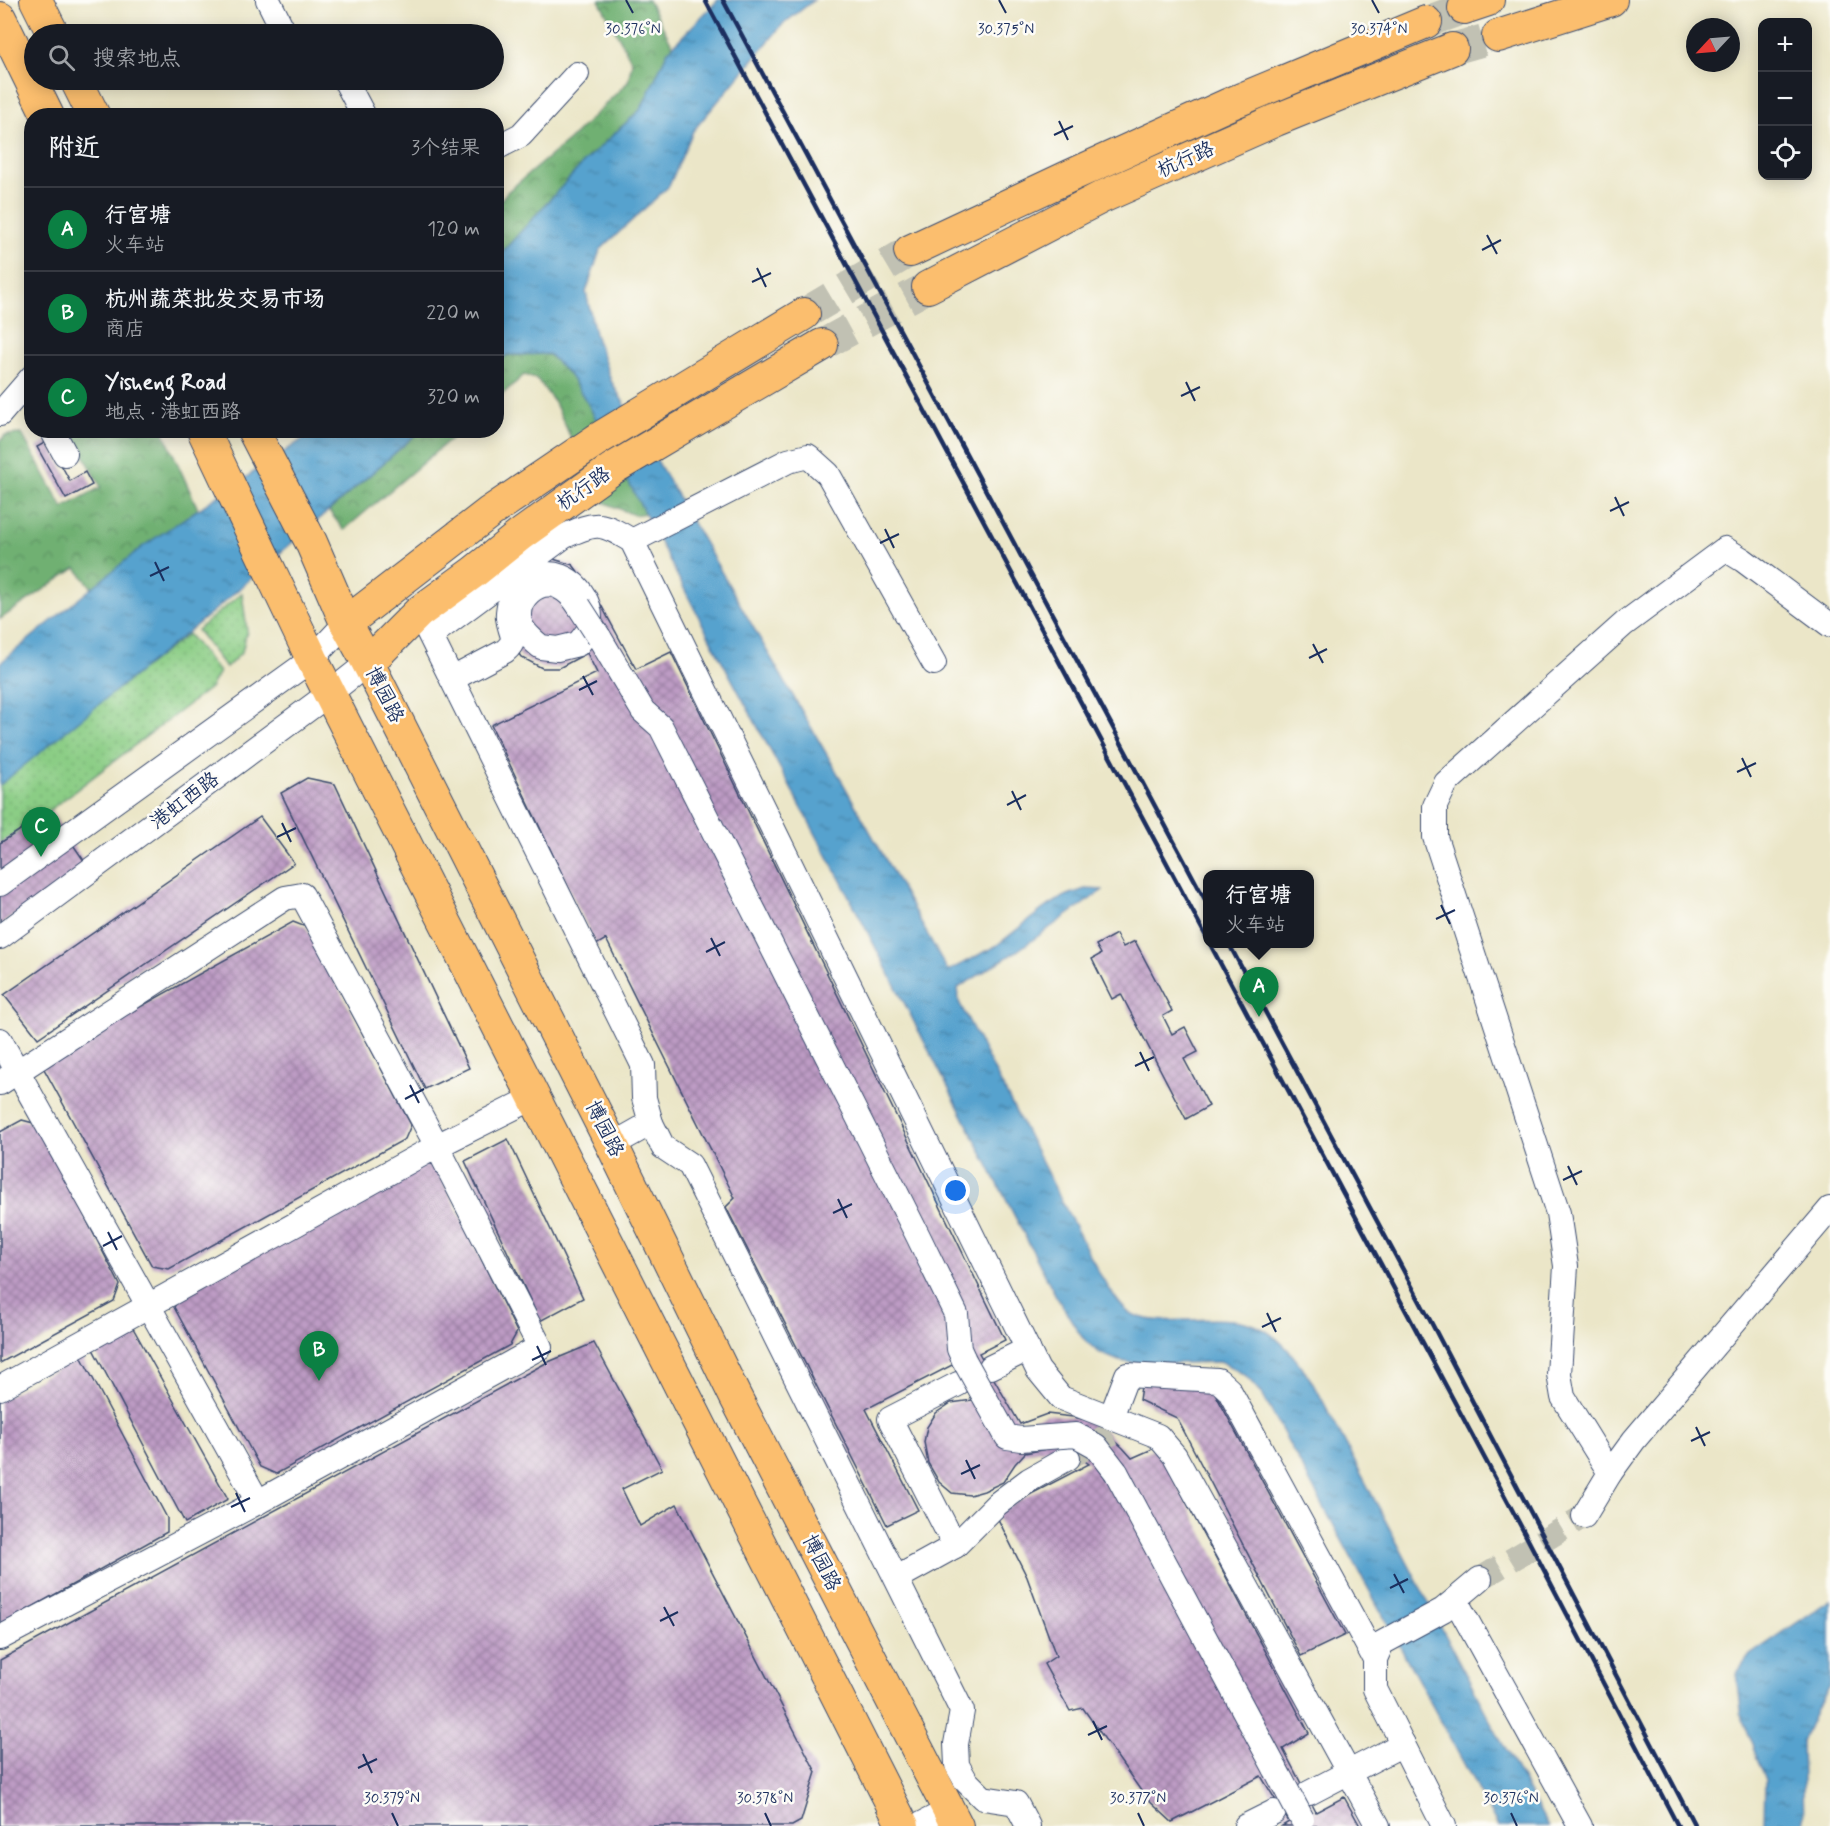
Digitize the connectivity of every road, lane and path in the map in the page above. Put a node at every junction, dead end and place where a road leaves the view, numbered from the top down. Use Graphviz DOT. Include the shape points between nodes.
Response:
graph roads {
  1 [pos="36,0"];
  2 [pos="268,0"];
  3 [pos="1611,0"];
  4 [pos="0,18"];
  5 [pos="1426,22"];
  6 [pos="48,24"];
  7 [pos="280,24"];
  8 [pos="1498,36"];
  9 [pos="1452,49"];
  10 [pos="24,67"];
  11 [pos="577,74"];
  12 [pos="35,90"];
  13 [pos="80,90"];
  14 [pos="350,90"];
  15 [pos="44,108"];
  16 [pos="90,108"];
  17 [pos="360,108"];
  18 [pos="504,144"];
  19 [pos="910,251"];
  20 [pos="928,287"];
  21 [pos="804,314"];
  22 [pos="822,345"];
  23 [pos="24,389"];
  24 [pos="0,414"];
  25 [pos="56,438"];
  26 [pos="207,438"];
  27 [pos="257,439"];
  28 [pos="65,454"];
  29 [pos="641,537"];
  30 [pos="346,623"];
  31 [pos="425,624"];
  32 [pos="1830,626"];
  33 [pos="312,659"];
  34 [pos="368,663"];
  35 [pos="934,663"];
  36 [pos="452,679"];
  37 [pos="330,693"];
  38 [pos="0,884"];
  39 [pos="0,938"];
  40 [pos="0,1040"];
  41 [pos="9,1077"];
  42 [pos="533,1098"];
  43 [pos="651,1123"];
  44 [pos="612,1145"];
  45 [pos="437,1146"];
  46 [pos="1830,1209"];
  47 [pos="149,1306"];
  48 [pos="1028,1349"];
  49 [pos="992,1367"];
  50 [pos="958,1384"];
  51 [pos="0,1388"];
  52 [pos="1117,1425"];
  53 [pos="1068,1458"];
  54 [pos="1610,1473"];
  55 [pos="258,1502"];
  56 [pos="1584,1516"];
  57 [pos="955,1546"];
  58 [pos="897,1578"];
  59 [pos="1480,1579"];
  60 [pos="1450,1605"];
  61 [pos="0,1638"];
  62 [pos="1378,1651"];
  63 [pos="1403,1744"];
  64 [pos="1349,1772"];
  65 [pos="1309,1793"];
  66 [pos="950,1796"];
  67 [pos="1274,1812"];
  68 [pos="1304,1822"];
  69 [pos="903,1826"];
  70 [pos="918,1826"];
  71 [pos="1028,1826"];
  72 [pos="1246,1826"];
  73 [pos="1378,1826"];
  74 [pos="1444,1826"];
  75 [pos="1580,1826"];
  1 -- 6 [label="main road"];
  2 -- 7 [label="street"];
  3 -- 8 [label="main road"];
  4 -- 10 [label="main road"];
  5 -- 19 [label="main road, 杭行路" via="1227,105"];
  9 -- 20 [label="main road, 杭行路" via="1101,197"];
  11 -- 18 [label="street" via="521,135"];
  12 -- 15 [label="main road"];
  13 -- 16 [label="main road"];
  14 -- 17 [label="street"];
  21 -- 30 [label="main road, 杭行路" via="598,439 490,512"];
  22 -- 31 [label="main road, 杭行路" via="612,470 474,572"];
  23 -- 24 [label="street"];
  25 -- 28 [label="street"];
  26 -- 33 [label="main road"];
  27 -- 30 [label="main road, 博园路" via="311,542"];
  29 -- 31 [label="street" via="608,527 586,526"];
  29 -- 35 [label="street" via="788,461 808,456 828,474"];
  29 -- 48 [label="street"];
  30 -- 33 [label="street, 港虹西路"];
  30 -- 34 [label="main road, 博园路"];
  31 -- 34 [label="main road, 杭行路"];
  31 -- 36 [label="street"];
  32 -- 54 [label="street" via="1725,549 1624,624 1446,783 1435,806 1435,837 1558,1213 1566,1266 1558,1374 1563,1397"];
  33 -- 37 [label="main road"];
  33 -- 38 [label="street, 港虹西路"];
  34 -- 37 [label="street, 港虹西路"];
  34 -- 44 [label="main road, 博园路"];
  36 -- 43 [label="street" via="643,1065 644,1098"];
  36 -- 68 [label="street, bridge" via="512,645 507,616 512,593 524,583 539,575 556,574 569,579 583,594 589,610 589,629 578,644 557,649 541,647 520,624 519,607 526,595 541,585 558,586 572,596 579,606 600,638 643,711 661,727 913,1225 956,1314 959,1349 1007,1437 1076,1435 1096,1446 1116,1472"];
  37 -- 39 [label="street, 港虹西路"];
  37 -- 42 [label="main road"];
  40 -- 41 [label="street"];
  41 -- 45 [label="street" via="285,898 302,895"];
  41 -- 47 [label="street"];
  42 -- 45 [label="street"];
  42 -- 69 [label="main road"];
  43 -- 44 [label="street"];
  43 -- 58 [label="street" via="663,1147 690,1165"];
  44 -- 66 [label="main road, 博园路" via="735,1396"];
  45 -- 47 [label="street"];
  45 -- 55 [label="street" via="540,1347"];
  46 -- 54 [label="street"];
  47 -- 51 [label="street"];
  47 -- 55 [label="street"];
  48 -- 49 [label="street"];
  48 -- 52 [label="street" via="1038,1370 1061,1398"];
  50 -- 57 [label="street" via="890,1419"];
  52 -- 62 [label="street" via="1127,1375 1218,1380 1229,1390"];
  52 -- 64 [label="street" via="1158,1436 1175,1456"];
  53 -- 57 [label="street" via="997,1504"];
  54 -- 56 [label="street"];
  55 -- 61 [label="street"];
  57 -- 58 [label="street"];
  58 -- 66 [label="street" via="962,1711"];
  59 -- 60 [label="street"];
  60 -- 62 [label="street"];
  60 -- 75 [label="street"];
  62 -- 63 [label="street" via="1375,1689"];
  63 -- 64 [label="street"];
  63 -- 74 [label="street"];
  64 -- 65 [label="street"];
  64 -- 73 [label="street"];
  66 -- 70 [label="street"];
  66 -- 71 [label="street" via="966,1781 983,1798 1016,1803"];
  67 -- 72 [label="street"];
}
